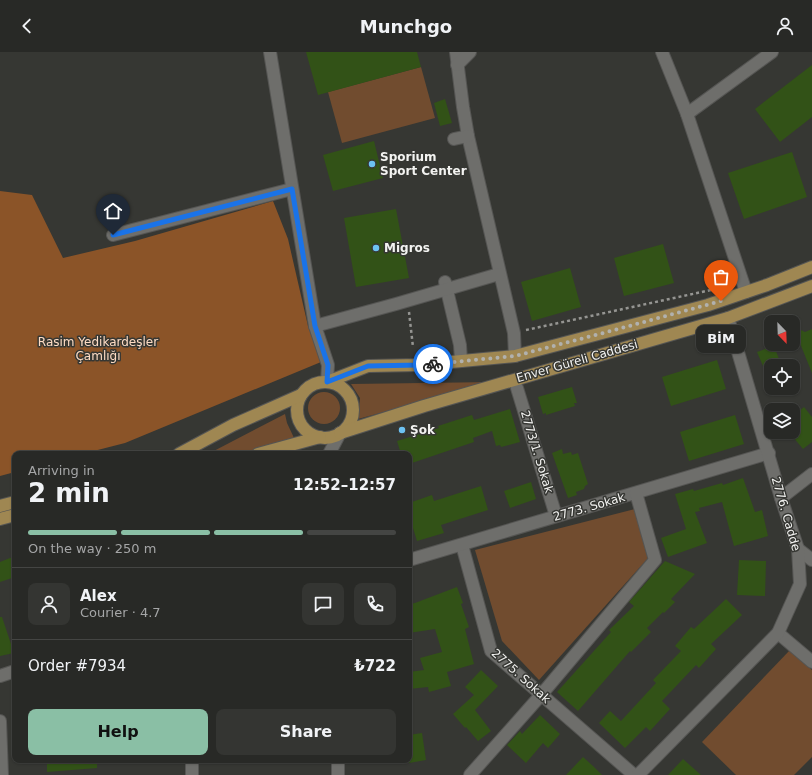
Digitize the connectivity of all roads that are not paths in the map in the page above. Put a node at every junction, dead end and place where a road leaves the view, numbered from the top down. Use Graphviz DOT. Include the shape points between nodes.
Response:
graph roads {
  1 [pos="270,52"];
  2 [pos="456,52"];
  3 [pos="470,52"];
  4 [pos="662,52"];
  5 [pos="772,52"];
  6 [pos="457,65"];
  7 [pos="687,114"];
  8 [pos="468,136"];
  9 [pos="454,139"];
  10 [pos="292,189"];
  11 [pos="113,235"];
  12 [pos="812,267"];
  13 [pos="499,274"];
  14 [pos="446,285"];
  15 [pos="812,286"];
  16 [pos="746,292"];
  17 [pos="728,318"];
  18 [pos="315,326"];
  19 [pos="515,356"];
  20 [pos="461,361"];
  21 [pos="327,382"];
  22 [pos="517,388"];
  23 [pos="301,395"];
  24 [pos="340,433"];
  25 [pos="320,437"];
  26 [pos="185,451"];
  27 [pos="269,451"];
  28 [pos="328,451"];
  29 [pos="330,451"];
  30 [pos="769,453"];
  31 [pos="812,474"];
  32 [pos="636,493"];
  33 [pos="781,498"];
  34 [pos="12,503"];
  35 [pos="0,506"];
  36 [pos="12,516"];
  37 [pos="556,516"];
  38 [pos="0,519"];
  39 [pos="462,544"];
  40 [pos="798,549"];
  41 [pos="412,559"];
  42 [pos="812,560"];
  43 [pos="778,633"];
  44 [pos="812,662"];
  45 [pos="12,672"];
  46 [pos="0,676"];
  47 [pos="541,695"];
  48 [pos="0,721"];
  49 [pos="192,763"];
  50 [pos="338,763"];
  51 [pos="2,775"];
  52 [pos="192,775"];
  53 [pos="338,775"];
  54 [pos="470,775"];
  55 [pos="634,775"];
  56 [pos="638,775"];
  1 -- 10 [label="street"];
  2 -- 6 [label="street"];
  3 -- 6 [label="street"];
  4 -- 7 [label="street"];
  5 -- 7 [label="street"];
  6 -- 8 [label="street"];
  7 -- 16 [label="street"];
  8 -- 9 [label="street"];
  8 -- 13 [label="street"];
  10 -- 11 [label="street"];
  10 -- 18 [label="street"];
  12 -- 16 [label="main road, Enver Güreli Caddesi"];
  13 -- 14 [label="street"];
  13 -- 19 [label="street" via="514,333"];
  14 -- 18 [label="street" via="408,300"];
  14 -- 20 [label="street" via="460,345"];
  15 -- 17 [label="main road, Enver Güreli Caddesi"];
  16 -- 19 [label="main road, Enver Güreli Caddesi" via="708,305"];
  17 -- 24 [label="main road, Enver Güreli Caddesi"];
  17 -- 30 [label="street, 2776. Cadde"];
  18 -- 21 [label="street" via="328,365"];
  19 -- 20 [label="main road, Enver Güreli Caddesi"];
  20 -- 21 [label="main road, Enver Güreli Caddesi" via="368,366"];
  21 -- 23 [label="main road" via="312,385"];
  21 -- 24 [label="main road" via="343,388 352,403 351,420 347,428"];
  22 -- 37 [label="street, 2773/1. Sokak"];
  23 -- 25 [label="main road" via="297,412 299,421 311,434"];
  23 -- 26 [label="main road" via="233,425"];
  24 -- 25 [label="main road"];
  24 -- 29 [label="street"];
  25 -- 27 [label="main road"];
  25 -- 28 [label="street"];
  30 -- 32 [label="street, 2773. Sokak"];
  30 -- 33 [label="street, 2776. Cadde"];
  31 -- 33 [label="street"];
  32 -- 37 [label="street, 2773. Sokak"];
  32 -- 47 [label="street" via="655,560"];
  33 -- 40 [label="street, 2776. Cadde"];
  34 -- 35 [label="main road"];
  36 -- 38 [label="main road"];
  37 -- 39 [label="street, 2773. Sokak"];
  39 -- 41 [label="street, 2773. Sokak"];
  39 -- 47 [label="street, 2775. Sokak" via="490,651"];
  40 -- 42 [label="street"];
  40 -- 43 [label="street, 2776. Cadde" via="800,584"];
  43 -- 44 [label="street"];
  43 -- 56 [label="street, 2776. Cadde"];
  45 -- 46 [label="street"];
  47 -- 54 [label="street"];
  47 -- 55 [label="street, 2775. Sokak"];
  48 -- 51 [label="street"];
  49 -- 52 [label="street"];
  50 -- 53 [label="street"];
}
